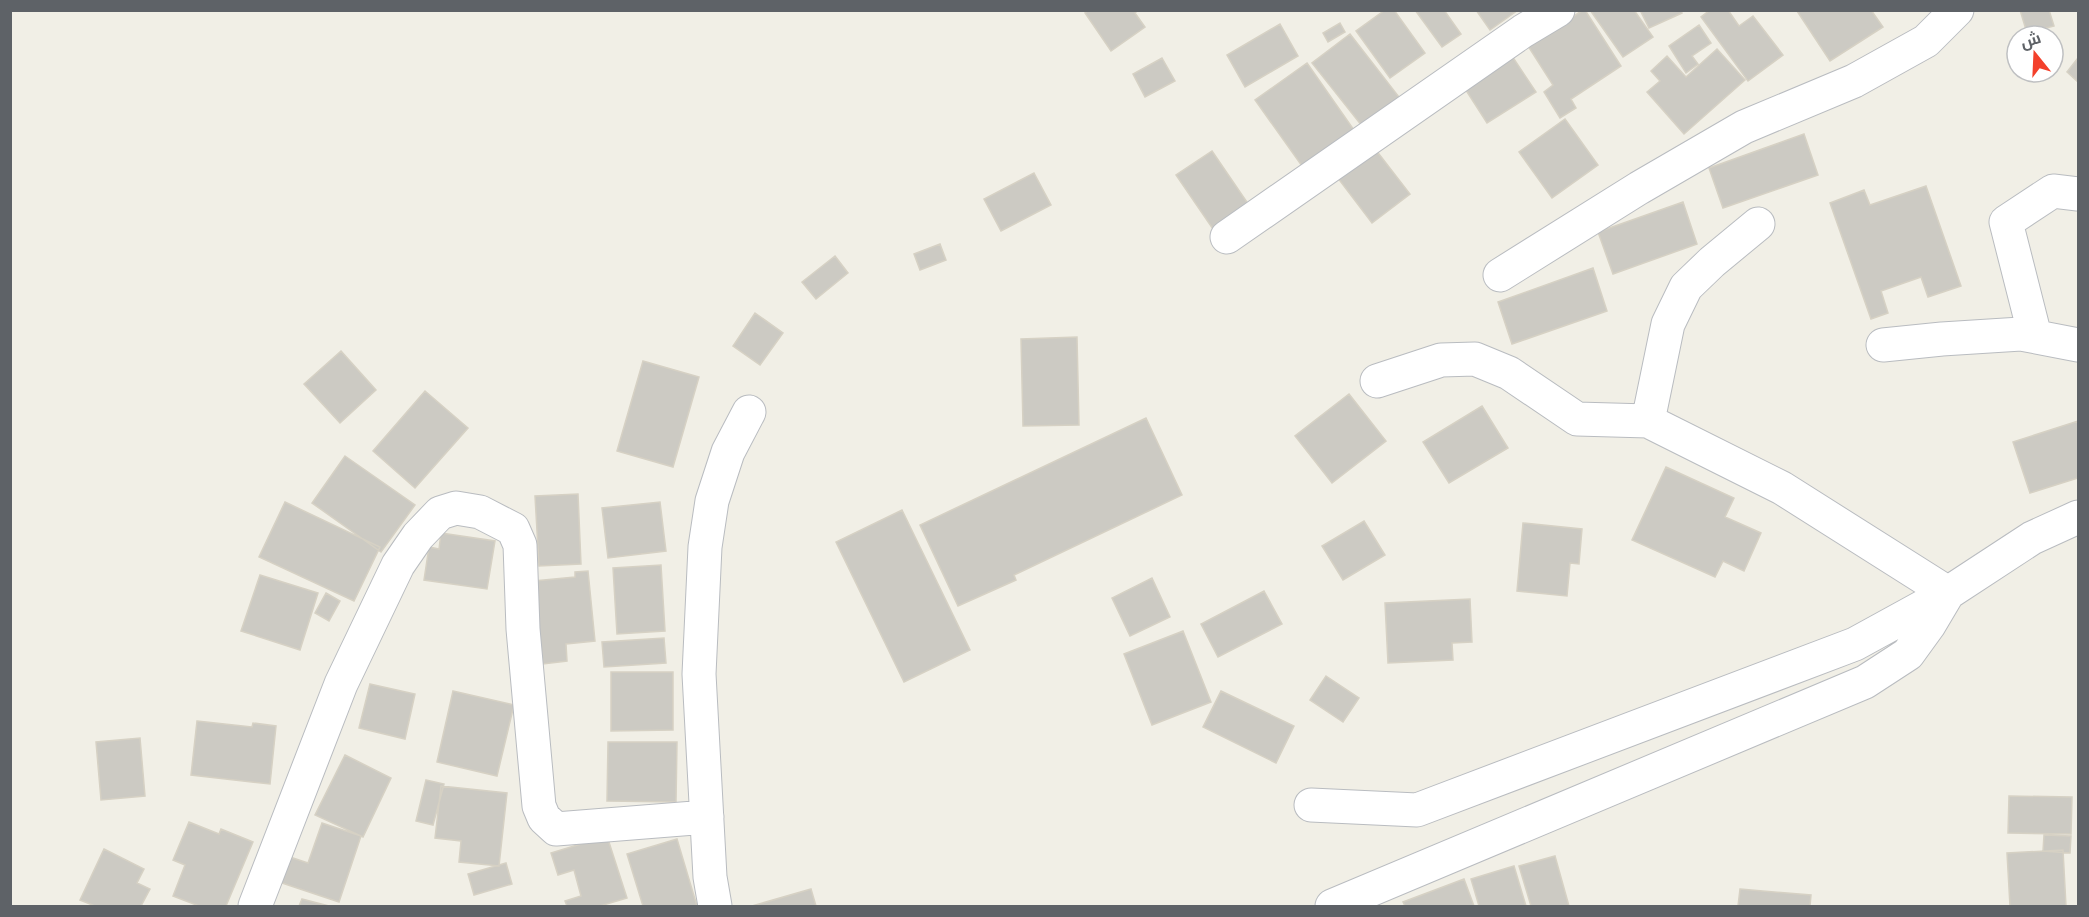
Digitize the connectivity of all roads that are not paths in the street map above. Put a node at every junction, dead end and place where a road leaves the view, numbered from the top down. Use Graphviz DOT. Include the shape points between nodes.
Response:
graph roads {
  1 [pos="1558,10"];
  2 [pos="1957,10"];
  3 [pos="2079,194"];
  4 [pos="1758,224"];
  5 [pos="1227,237"];
  6 [pos="1500,275"];
  7 [pos="2035,336"];
  8 [pos="1883,345"];
  9 [pos="2079,345"];
  10 [pos="1377,381"];
  11 [pos="749,412"];
  12 [pos="1648,421"];
  13 [pos="2079,518"];
  14 [pos="1948,593"];
  15 [pos="1311,805"];
  16 [pos="707,817"];
  17 [pos="255,906"];
  18 [pos="715,906"];
  19 [pos="1332,906"];
  1 -- 5 [label="street"];
  2 -- 6 [label="street" via="1926,41 1854,81 1744,127"];
  3 -- 7 [label="street" via="2053,191 2006,222"];
  4 -- 12 [label="street" via="1686,287 1668,324"];
  7 -- 8 [label="street" via="2009,334"];
  7 -- 9 [label="street"];
  10 -- 12 [label="street" via="1441,360 1475,359 1509,373 1577,418"];
  11 -- 16 [label="street" via="728,452 712,501 705,547 699,674"];
  12 -- 14 [label="street" via="1782,488"];
  13 -- 14 [label="street" via="2032,538"];
  14 -- 15 [label="street" via="1854,644 1417,810"];
  14 -- 19 [label="street" via="1908,654 1865,682"];
  16 -- 17 [label="street" via="556,829 544,818 539,806 523,629 520,545 513,528 480,512 456,508 440,513 398,565 341,684"];
  16 -- 18 [label="street"];
}
